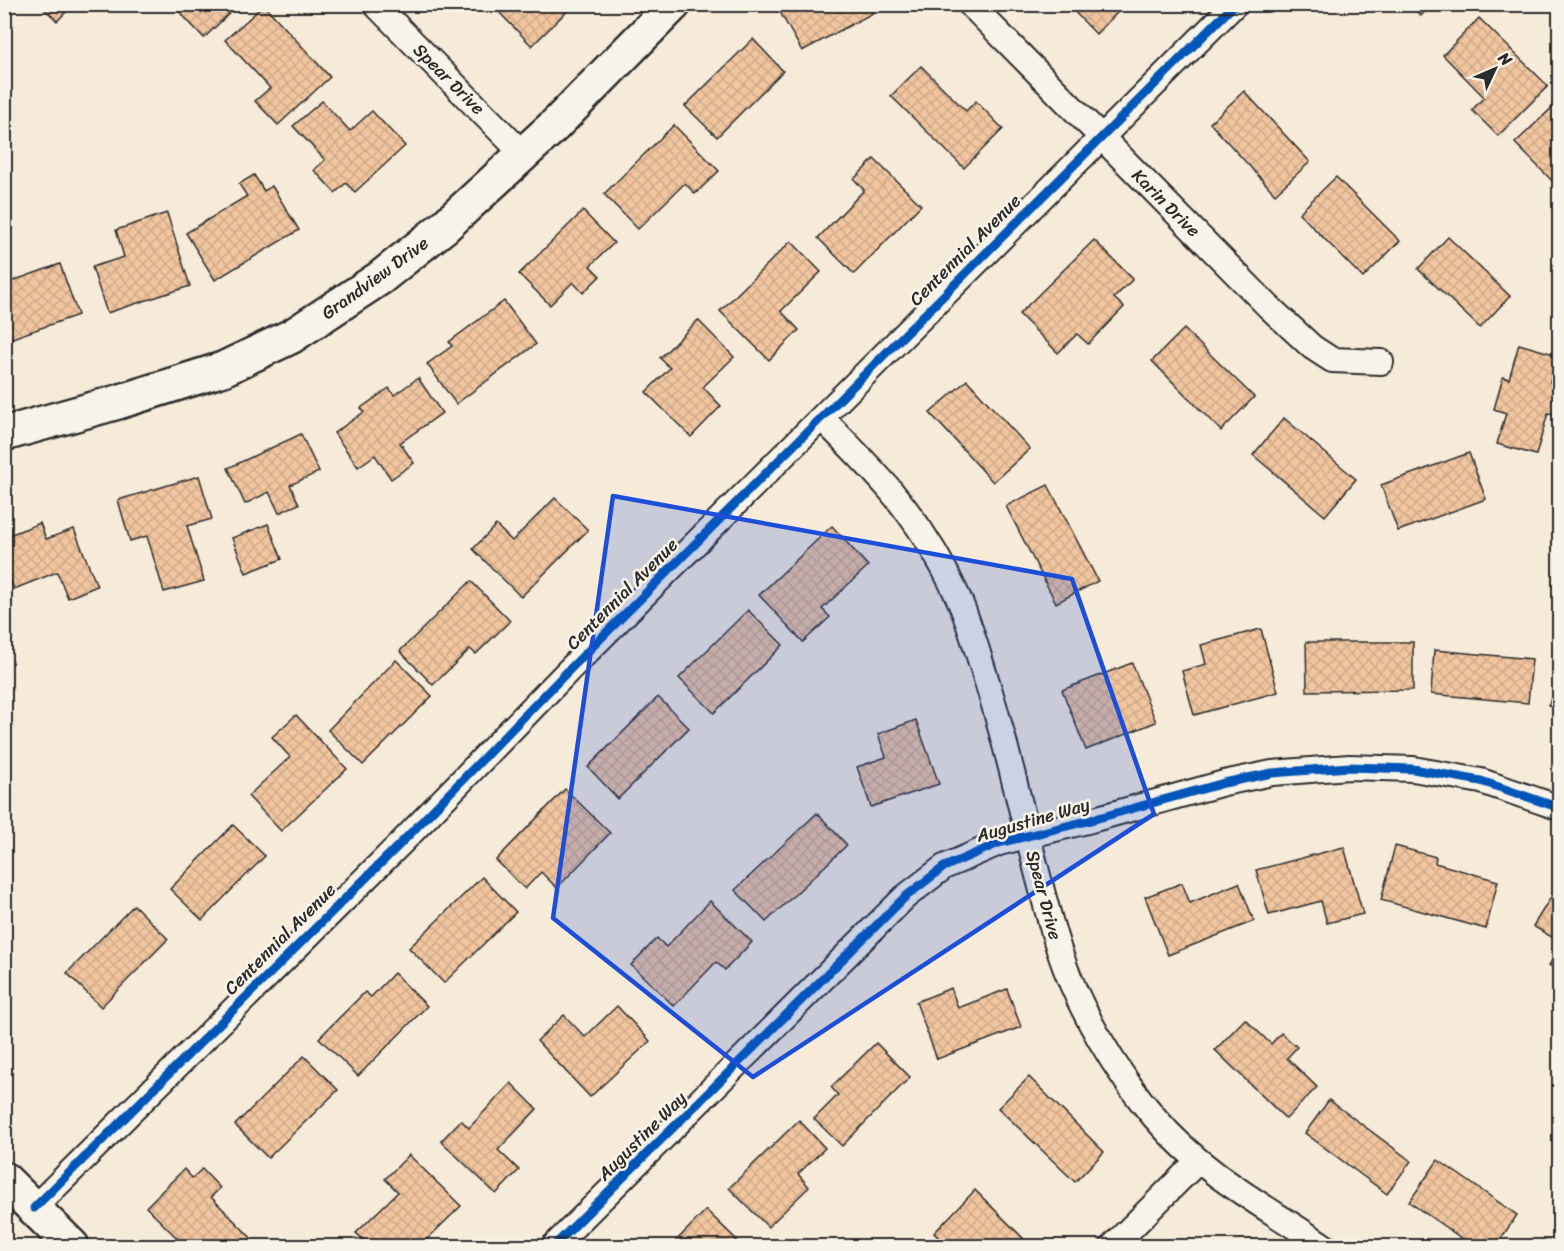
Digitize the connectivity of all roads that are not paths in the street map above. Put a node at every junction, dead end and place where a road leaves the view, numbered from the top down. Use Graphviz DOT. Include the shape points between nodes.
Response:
graph roads {
  1 [pos="375,4"];
  2 [pos="674,4"];
  3 [pos="970,4"];
  4 [pos="1235,4"];
  5 [pos="1101,137"];
  6 [pos="523,154"];
  7 [pos="1382,362"];
  8 [pos="822,418"];
  9 [pos="4,434"];
  10 [pos="1560,808"];
  11 [pos="1028,836"];
  12 [pos="1198,1161"];
  13 [pos="4,1179"];
  14 [pos="33,1208"];
  15 [pos="72,1246"];
  16 [pos="554,1246"];
  17 [pos="1113,1246"];
  18 [pos="1324,1246"];
  1 -- 6 [label="street, Spear Drive"];
  2 -- 6 [label="street, Grandview Drive"];
  3 -- 5 [label="street, Karin Drive"];
  4 -- 5 [label="street, Centennial Avenue"];
  5 -- 7 [label="street, Karin Drive" via="1312,347 1332,360"];
  5 -- 8 [label="street, Centennial Avenue"];
  6 -- 9 [label="street, Grandview Drive" via="444,227 380,278 292,336 223,369"];
  8 -- 11 [label="street, Spear Drive" via="912,518 958,597 1003,733"];
  8 -- 14 [label="street, Centennial Avenue"];
  10 -- 11 [label="street, Augustine Way" via="1481,781 1413,769 1349,767 1272,773 1233,781"];
  11 -- 12 [label="street, Spear Drive" via="1060,951 1083,1007 1116,1065 1156,1120"];
  11 -- 16 [label="street, Augustine Way" via="999,843 944,867 904,897"];
  12 -- 17 [label="street"];
  12 -- 18 [label="street, Spear Drive"];
  13 -- 14 [label="street"];
  14 -- 15 [label="street"];
}
